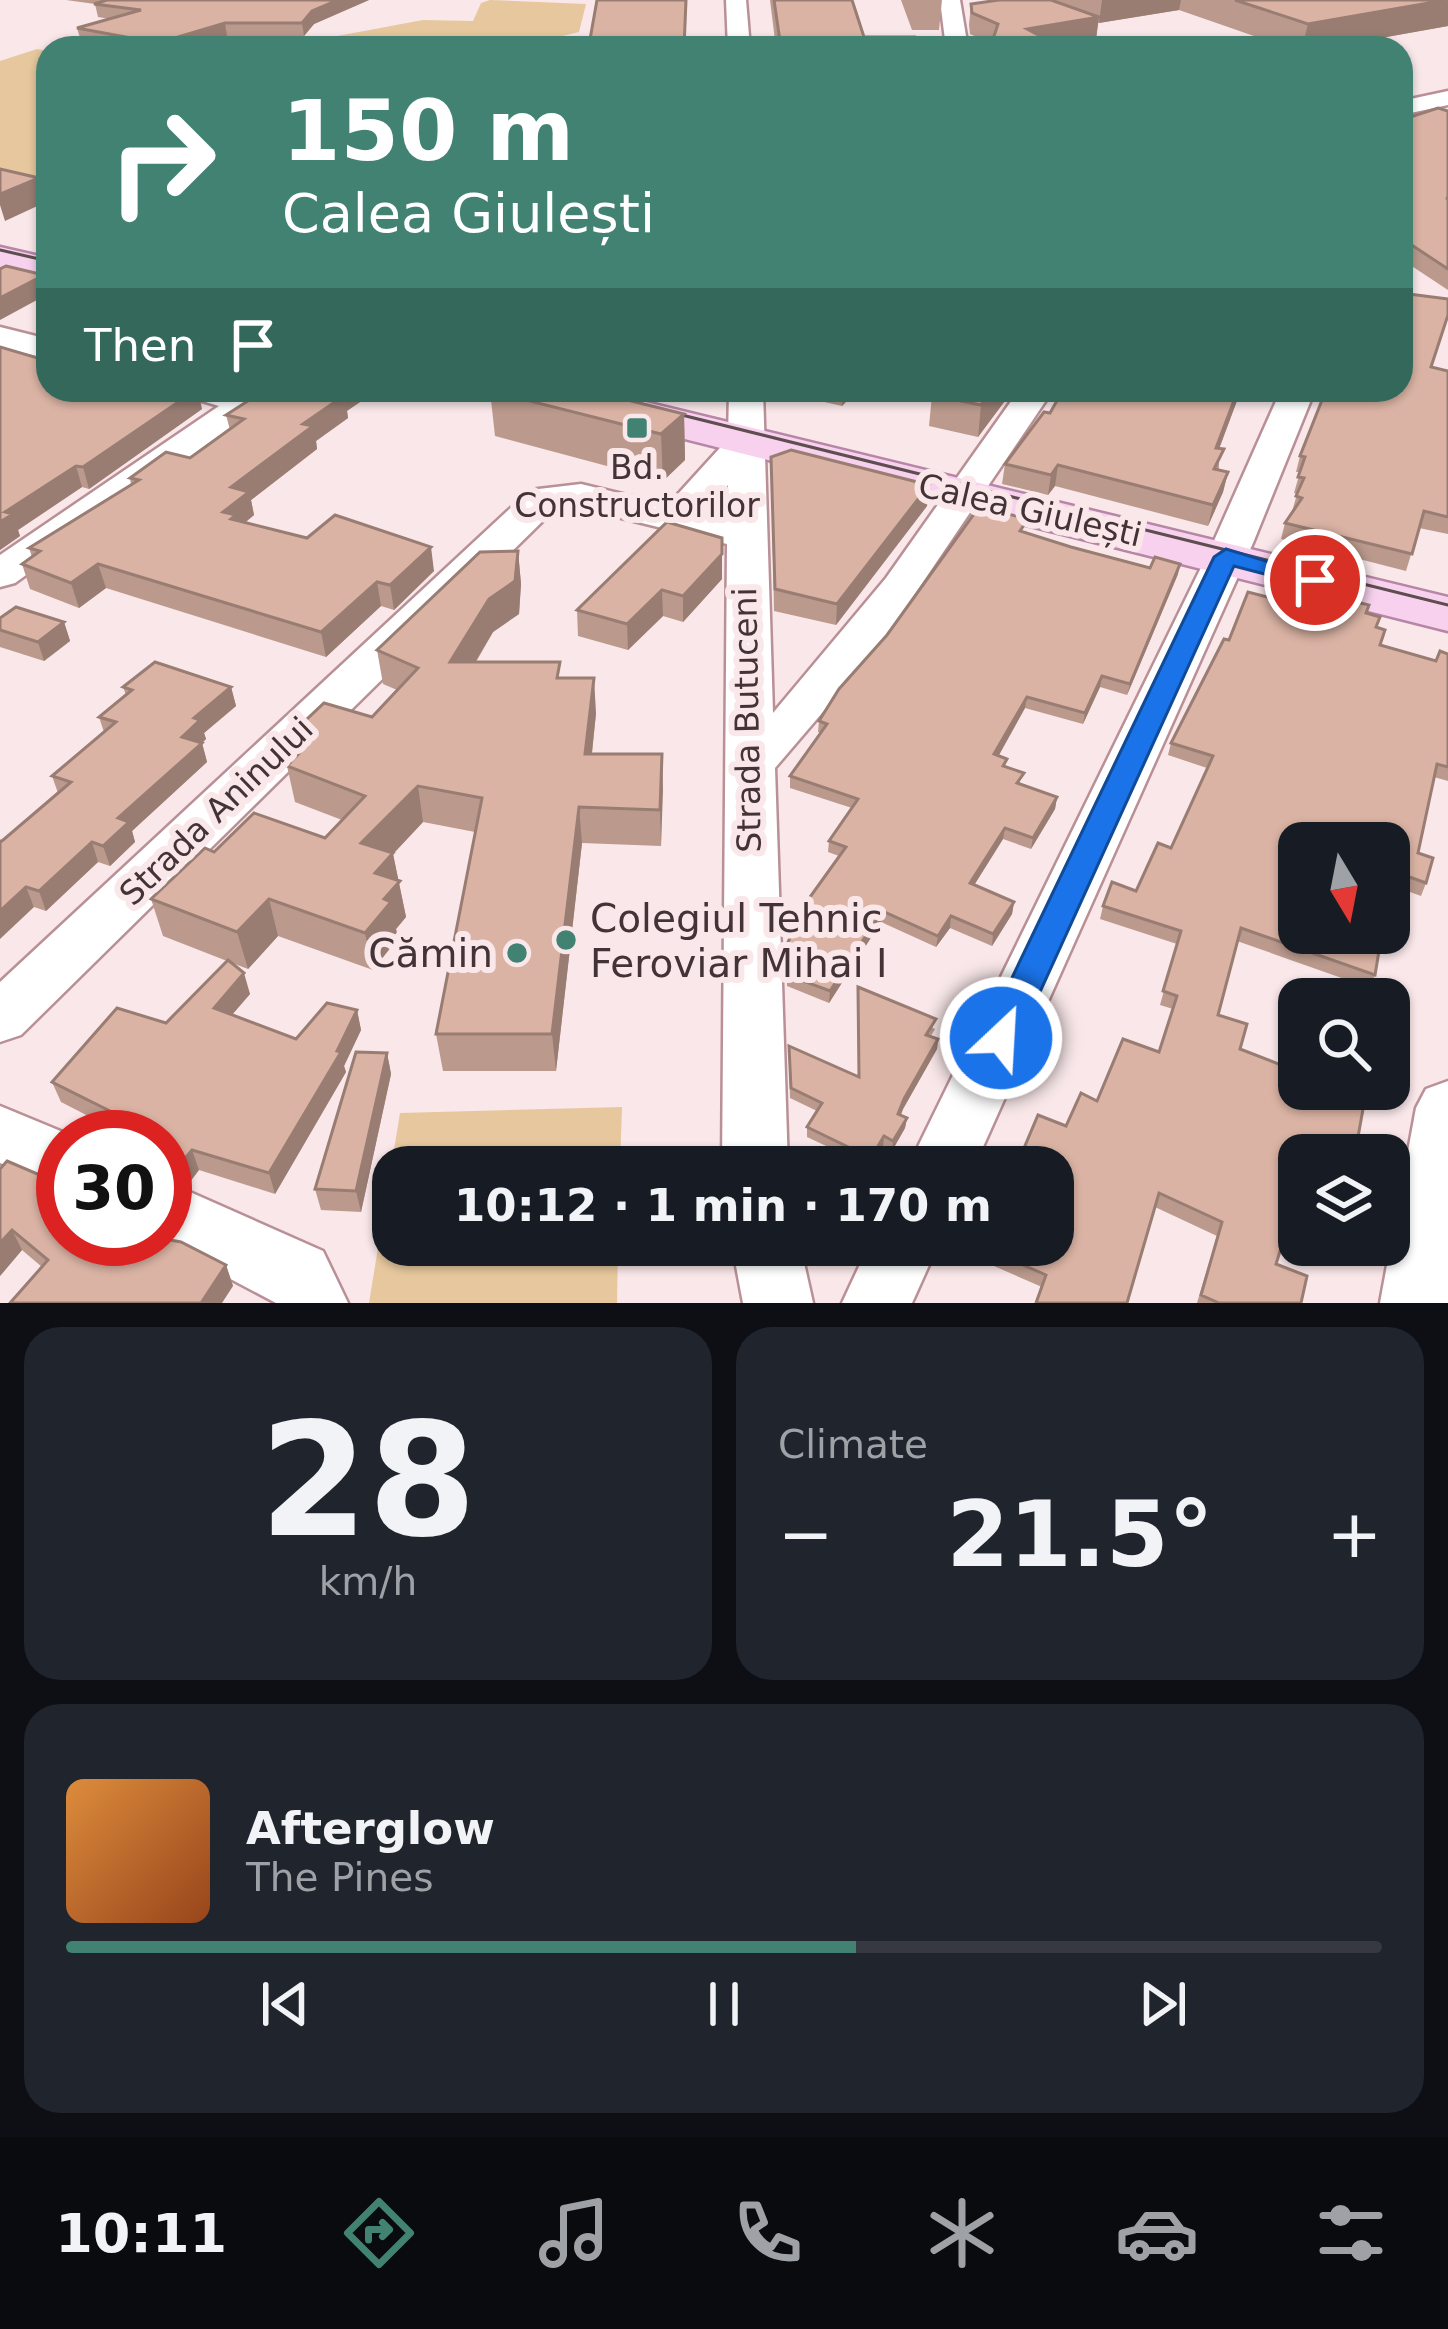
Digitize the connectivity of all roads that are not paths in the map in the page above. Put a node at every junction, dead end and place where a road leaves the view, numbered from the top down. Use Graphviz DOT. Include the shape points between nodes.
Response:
graph roads {
  1 [pos="715,0"];
  2 [pos="736,0"];
  3 [pos="950,0"];
  4 [pos="716,36"];
  5 [pos="738,36"];
  6 [pos="955,36"];
  7 [pos="1448,98"];
  8 [pos="1413,105"];
  9 [pos="0,239"];
  10 [pos="36,247"];
  11 [pos="0,258"];
  12 [pos="36,266"];
  13 [pos="0,337"];
  14 [pos="36,346"];
  15 [pos="236,402"];
  16 [pos="640,402"];
  17 [pos="689,402"];
  18 [pos="1028,402"];
  19 [pos="1293,402"];
  20 [pos="746,416"];
  21 [pos="972,485"];
  22 [pos="677,520"];
  23 [pos="745,536"];
  24 [pos="1231,547"];
  25 [pos="0,574"];
  26 [pos="1448,590"];
  27 [pos="1448,614"];
  28 [pos="747,767"];
  29 [pos="0,1018"];
  30 [pos="1448,1108"];
  31 [pos="0,1132"];
  32 [pos="755,1146"];
  33 [pos="950,1146"];
  34 [pos="36,1149"];
  35 [pos="192,1223"];
  36 [pos="770,1266"];
  37 [pos="894,1266"];
  38 [pos="312,1299"];
  39 [pos="778,1303"];
  40 [pos="877,1303"];
  41 [pos="1415,1303"];
  1 -- 4 [label="street"];
  2 -- 5 [label="street"];
  3 -- 6 [label="street"];
  7 -- 8 [label="street"];
  9 -- 10 [label="main road"];
  11 -- 12 [label="main road"];
  13 -- 14 [label="street"];
  15 -- 25 [label="street" via="238,409"];
  16 -- 20 [label="main road, Calea Giulești"];
  17 -- 20 [label="main road, Calea Giulești"];
  18 -- 21 [label="street"];
  19 -- 24 [label="street"];
  20 -- 21 [label="main road, Calea Giulești"];
  20 -- 22 [label="street"];
  20 -- 23 [label="street, Strada Butuceni"];
  21 -- 24 [label="main road, Calea Giulești"];
  21 -- 28 [label="street" via="817,694"];
  22 -- 23 [label="street, Strada Aninului"];
  22 -- 29 [label="street, Strada Aninului" via="580,496 544,498"];
  23 -- 28 [label="street, Strada Butuceni"];
  24 -- 26 [label="main road, Calea Giulești"];
  24 -- 27 [label="main road, Calea Giulești"];
  24 -- 33 [label="street"];
  28 -- 32 [label="street, Strada Butuceni"];
  30 -- 41 [label="street"];
  31 -- 34 [label="street"];
  35 -- 38 [label="street" via="298,1274"];
  36 -- 39 [label="street"];
  37 -- 40 [label="street"];
}
